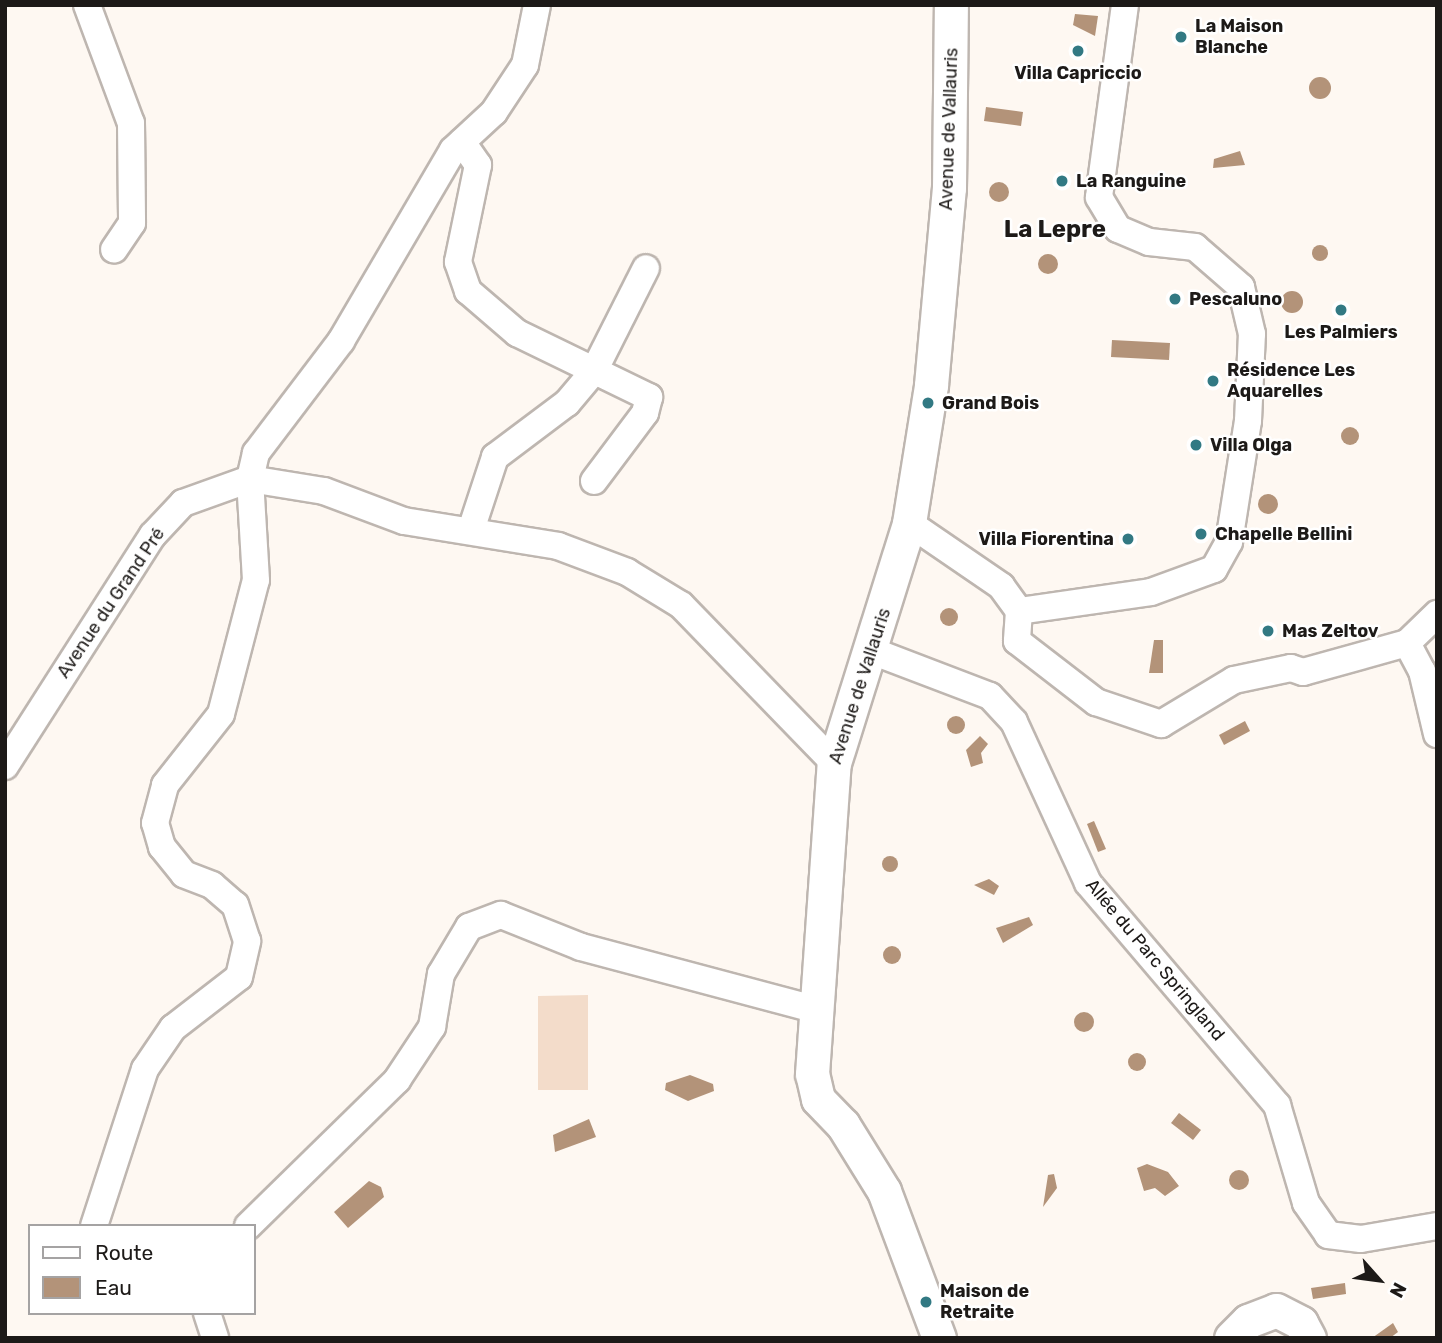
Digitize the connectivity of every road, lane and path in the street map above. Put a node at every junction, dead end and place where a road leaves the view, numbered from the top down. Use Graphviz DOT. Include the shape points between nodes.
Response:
graph roads {
  1 [pos="87,5"];
  2 [pos="537,5"];
  3 [pos="951,5"];
  4 [pos="1125,5"];
  5 [pos="462,142"];
  6 [pos="114,250"];
  7 [pos="646,268"];
  8 [pos="594,371"];
  9 [pos="250,479"];
  10 [pos="594,481"];
  11 [pos="909,523"];
  12 [pos="473,524"];
  13 [pos="1018,611"];
  14 [pos="1437,614"];
  15 [pos="1407,643"];
  16 [pos="872,651"];
  17 [pos="1437,734"];
  18 [pos="834,763"];
  19 [pos="5,766"];
  20 [pos="818,1010"];
  21 [pos="95,1224"];
  22 [pos="250,1224"];
  23 [pos="1437,1226"];
  24 [pos="208,1315"];
  25 [pos="215,1338"];
  26 [pos="939,1338"];
  27 [pos="1231,1338"];
  28 [pos="1309,1338"];
  1 -- 6 [label="street" via="131,124 132,223"];
  2 -- 5 [label="street" via="525,65 494,112"];
  3 -- 11 [label="main road, Avenue de Vallauris" via="949,188 931,384"];
  4 -- 13 [label="street" via="1099,197 1118,229 1149,242 1195,247 1241,287 1252,334 1248,421 1229,542 1214,569 1151,592"];
  5 -- 8 [label="street" via="478,165 458,262 468,290 517,333"];
  5 -- 9 [label="street" via="341,341 256,453"];
  7 -- 8 [label="street"];
  8 -- 10 [label="street" via="649,397 645,414"];
  8 -- 12 [label="street" via="567,403 495,457"];
  9 -- 18 [label="street" via="324,491 404,521 558,546 627,572 681,605"];
  9 -- 19 [label="street, Avenue du Grand Pré" via="184,503 153,535"];
  9 -- 21 [label="street" via="256,580 221,713 165,785 155,824 162,846 184,874 212,885 235,905 247,942 239,977 173,1028 145,1069"];
  11 -- 13 [label="street" via="1001,586"];
  11 -- 16 [label="main road, Avenue de Vallauris"];
  13 -- 15 [label="street" via="1017,641 1096,702 1161,724 1234,680 1291,668 1303,672"];
  14 -- 15 [label="street"];
  15 -- 17 [label="street" via="1422,671"];
  16 -- 18 [label="main road, Avenue de Vallauris"];
  16 -- 23 [label="street, Allée du Parc Springland" via="990,696 1014,722 1088,883 1277,1105 1306,1203 1328,1236 1361,1239"];
  18 -- 20 [label="main road, Avenue de Vallauris"];
  20 -- 22 [label="street" via="581,947 501,915 469,926 441,974 432,1027 397,1080"];
  20 -- 26 [label="main road, Avenue de Vallauris" via="813,1088 884,1191"];
  24 -- 25 [label="street"];
  27 -- 28 [label="main road" via="1248,1321 1276,1310 1301,1323"];
}
